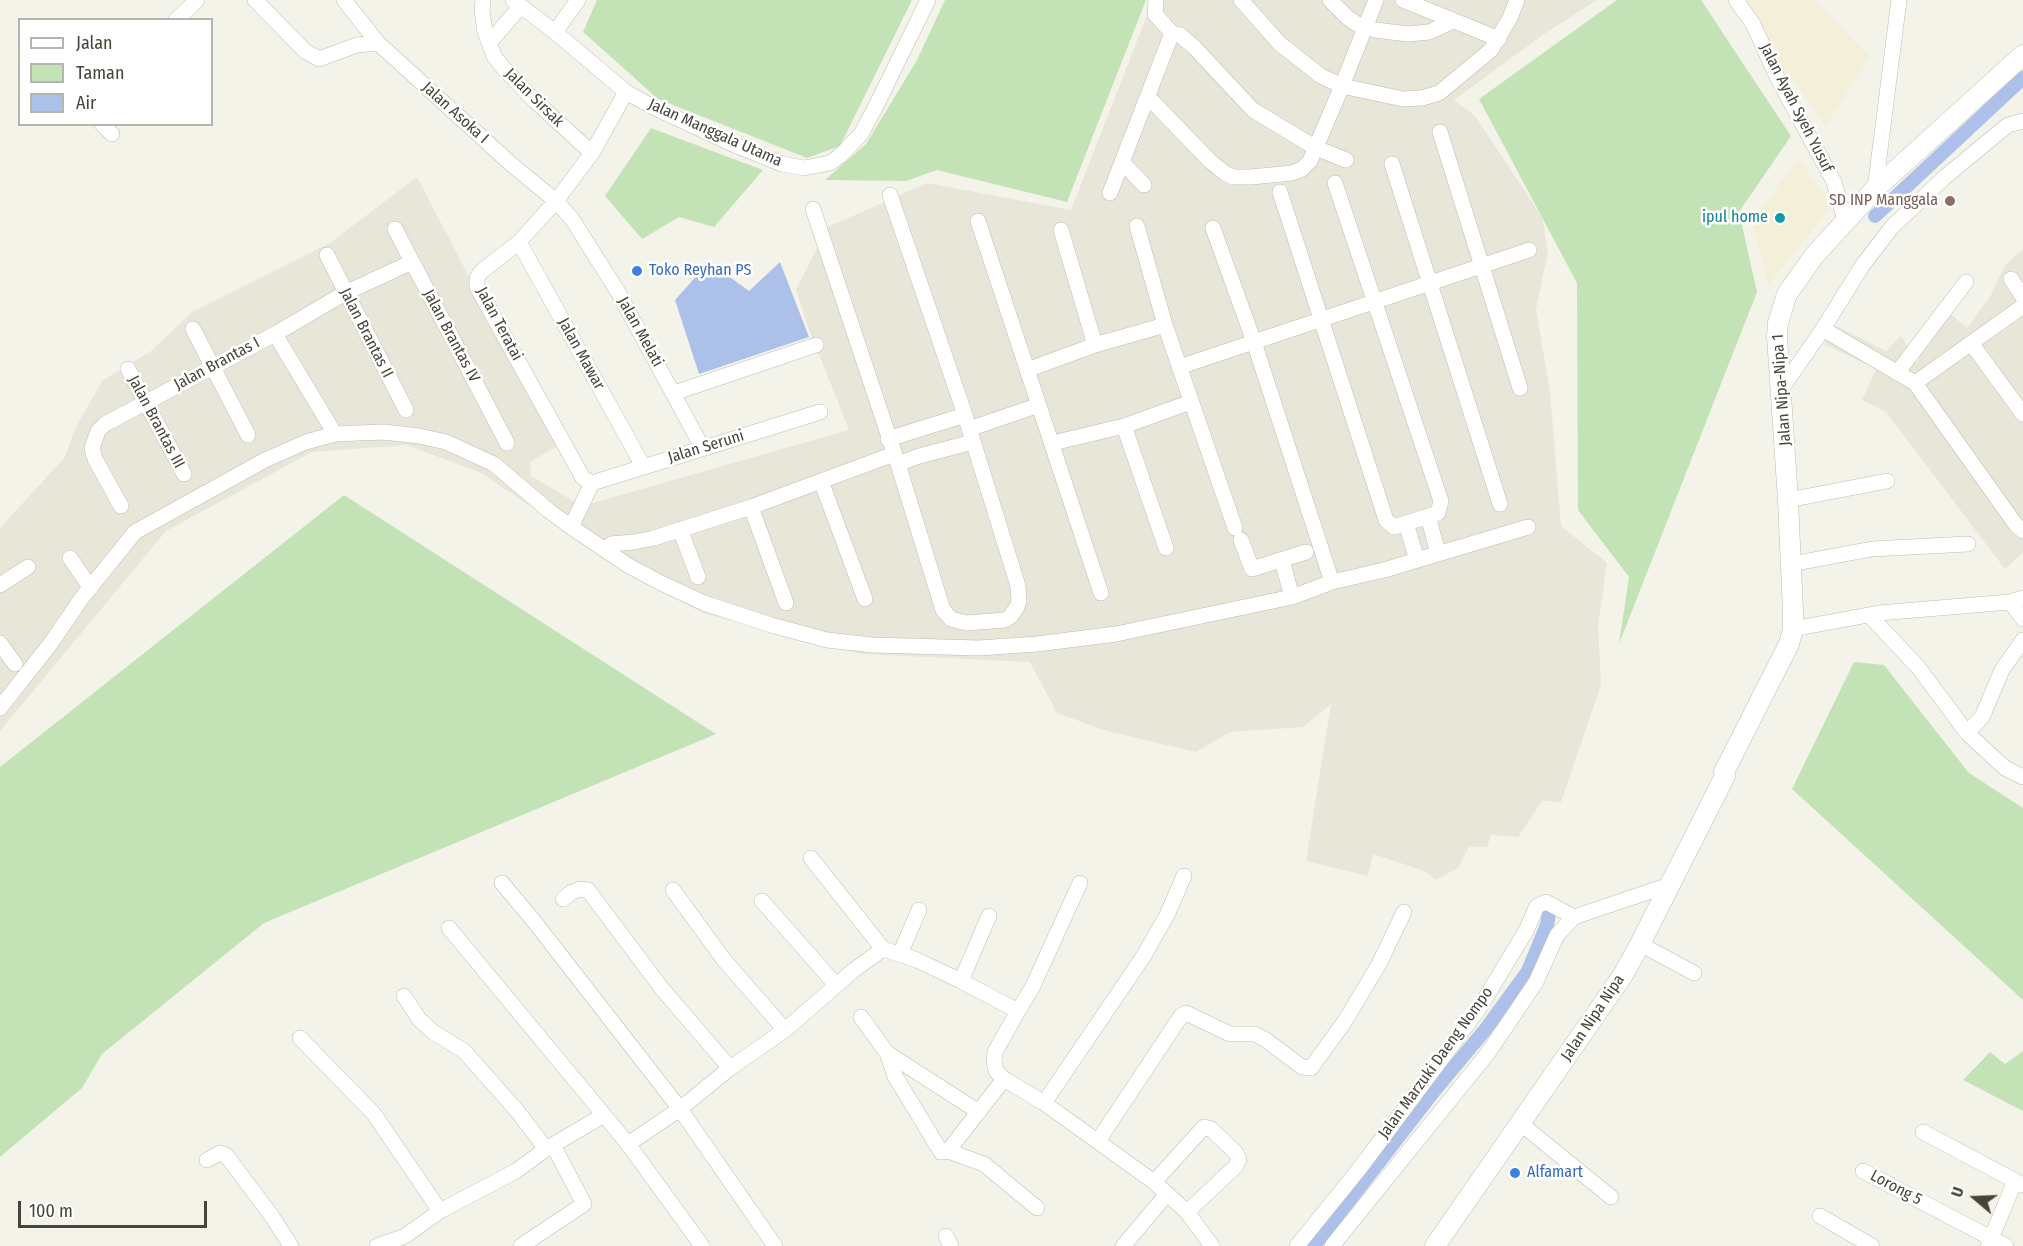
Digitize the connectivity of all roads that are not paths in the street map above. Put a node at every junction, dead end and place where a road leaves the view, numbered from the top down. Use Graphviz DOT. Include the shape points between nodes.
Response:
graph roads {
  1 [pos="197,0"];
  2 [pos="255,0"];
  3 [pos="344,0"];
  4 [pos="483,0"];
  5 [pos="578,0"];
  6 [pos="928,0"];
  7 [pos="1156,0"];
  8 [pos="1241,0"];
  9 [pos="1330,0"];
  10 [pos="1376,0"];
  11 [pos="1403,0"];
  12 [pos="1517,0"];
  13 [pos="1736,0"];
  14 [pos="1899,0"];
  15 [pos="516,3"];
  16 [pos="178,18"];
  17 [pos="1453,21"];
  18 [pos="1366,28"];
  19 [pos="555,32"];
  20 [pos="1172,33"];
  21 [pos="1499,39"];
  22 [pos="489,43"];
  23 [pos="378,44"];
  24 [pos="2023,55"];
  25 [pos="1342,86"];
  26 [pos="626,92"];
  27 [pos="1148,97"];
  28 [pos="2023,122"];
  29 [pos="1440,132"];
  30 [pos="1316,148"];
  31 [pos="592,153"];
  32 [pos="1346,159"];
  33 [pos="1122,162"];
  34 [pos="1392,164"];
  35 [pos="1335,183"];
  36 [pos="1144,185"];
  37 [pos="1875,189"];
  38 [pos="1280,192"];
  39 [pos="1110,193"];
  40 [pos="890,195"];
  41 [pos="556,201"];
  42 [pos="813,209"];
  43 [pos="572,219"];
  44 [pos="978,221"];
  45 [pos="1845,221"];
  46 [pos="1137,226"];
  47 [pos="1213,228"];
  48 [pos="395,229"];
  49 [pos="1061,230"];
  50 [pos="519,242"];
  51 [pos="1529,250"];
  52 [pos="327,255"];
  53 [pos="412,262"];
  54 [pos="1481,266"];
  55 [pos="2011,279"];
  56 [pos="1966,282"];
  57 [pos="1429,284"];
  58 [pos="345,293"];
  59 [pos="2023,297"];
  60 [pos="1375,302"];
  61 [pos="2023,306"];
  62 [pos="1321,320"];
  63 [pos="1165,325"];
  64 [pos="193,329"];
  65 [pos="1823,329"];
  66 [pos="275,333"];
  67 [pos="1254,342"];
  68 [pos="1971,343"];
  69 [pos="816,345"];
  70 [pos="1095,345"];
  71 [pos="212,367"];
  72 [pos="1179,367"];
  73 [pos="128,369"];
  74 [pos="1027,370"];
  75 [pos="1898,373"];
  76 [pos="1915,383"];
  77 [pos="1520,388"];
  78 [pos="1782,388"];
  79 [pos="674,393"];
  80 [pos="145,402"];
  81 [pos="1191,402"];
  82 [pos="1040,405"];
  83 [pos="406,410"];
  84 [pos="820,412"];
  85 [pos="2023,414"];
  86 [pos="1124,426"];
  87 [pos="969,429"];
  88 [pos="335,434"];
  89 [pos="248,435"];
  90 [pos="888,439"];
  91 [pos="507,443"];
  92 [pos="1053,443"];
  93 [pos="702,447"];
  94 [pos="896,459"];
  95 [pos="643,466"];
  96 [pos="184,474"];
  97 [pos="821,481"];
  98 [pos="1887,481"];
  99 [pos="592,483"];
  100 [pos="1788,500"];
  101 [pos="1500,504"];
  102 [pos="121,506"];
  103 [pos="751,507"];
  104 [pos="1428,516"];
  105 [pos="1406,523"];
  106 [pos="571,526"];
  107 [pos="1528,527"];
  108 [pos="680,530"];
  109 [pos="2023,531"];
  110 [pos="1968,543"];
  111 [pos="611,544"];
  112 [pos="1166,548"];
  113 [pos="1306,552"];
  114 [pos="1438,553"];
  115 [pos="70,558"];
  116 [pos="1282,560"];
  117 [pos="1417,560"];
  118 [pos="1791,564"];
  119 [pos="28,567"];
  120 [pos="698,577"];
  121 [pos="1332,582"];
  122 [pos="0,585"];
  123 [pos="90,587"];
  124 [pos="1101,593"];
  125 [pos="1292,597"];
  126 [pos="865,599"];
  127 [pos="2016,600"];
  128 [pos="786,603"];
  129 [pos="1869,615"];
  130 [pos="2023,619"];
  131 [pos="990,622"];
  132 [pos="1793,629"];
  133 [pos="2023,640"];
  134 [pos="0,643"];
  135 [pos="996,647"];
  136 [pos="15,664"];
  137 [pos="0,708"];
  138 [pos="1967,733"];
  139 [pos="1724,774"];
  140 [pos="2023,777"];
  141 [pos="811,858"];
  142 [pos="1184,876"];
  143 [pos="502,883"];
  144 [pos="1080,883"];
  145 [pos="1669,885"];
  146 [pos="674,890"];
  147 [pos="563,899"];
  148 [pos="762,901"];
  149 [pos="919,910"];
  150 [pos="1404,912"];
  151 [pos="989,916"];
  152 [pos="1574,917"];
  153 [pos="449,928"];
  154 [pos="1640,944"];
  155 [pos="883,949"];
  156 [pos="900,954"];
  157 [pos="1695,973"];
  158 [pos="961,981"];
  159 [pos="836,985"];
  160 [pos="404,996"];
  161 [pos="1018,1011"];
  162 [pos="861,1017"];
  163 [pos="785,1030"];
  164 [pos="300,1038"];
  165 [pos="887,1053"];
  166 [pos="730,1068"];
  167 [pos="1004,1080"];
  168 [pos="1044,1103"];
  169 [pos="680,1109"];
  170 [pos="979,1112"];
  171 [pos="604,1115"];
  172 [pos="1520,1123"];
  173 [pos="1923,1132"];
  174 [pos="1098,1141"];
  175 [pos="628,1144"];
  176 [pos="550,1147"];
  177 [pos="948,1151"];
  178 [pos="207,1160"];
  179 [pos="1863,1171"];
  180 [pos="1154,1182"];
  181 [pos="2021,1182"];
  182 [pos="1167,1194"];
  183 [pos="1611,1197"];
  184 [pos="1037,1208"];
  185 [pos="440,1211"];
  186 [pos="1187,1212"];
  187 [pos="1820,1216"];
  188 [pos="1990,1242"];
  189 [pos="291,1246"];
  190 [pos="377,1246"];
  191 [pos="521,1246"];
  192 [pos="702,1246"];
  193 [pos="775,1246"];
  194 [pos="1123,1246"];
  195 [pos="1212,1246"];
  196 [pos="1297,1246"];
  197 [pos="1332,1246"];
  198 [pos="1436,1246"];
  199 [pos="1872,1246"];
  200 [pos="2006,1246"];
  1 -- 16 [label="street"];
  2 -- 23 [label="street" via="305,51 319,59 357,45"];
  3 -- 23 [label="street, Jalan Asoka I"];
  4 -- 22 [label="street, Jalan Sirsak"];
  5 -- 19 [label="street"];
  6 -- 26 [label="street, Jalan Manggala Utama" via="861,134 830,163 804,168 782,164"];
  7 -- 20 [label="street" via="1155,14"];
  8 -- 25 [label="street" via="1280,44 1321,76"];
  9 -- 18 [label="street" via="1348,18"];
  10 -- 18 [label="street"];
  11 -- 17 [label="street"];
  12 -- 21 [label="street"];
  13 -- 45 [label="street, Jalan Ayah Syeh Yusuf" via="1753,24 1834,182"];
  14 -- 37 [label="street"];
  15 -- 19 [label="street, Jalan Manggala Utama"];
  15 -- 22 [label="street"];
  17 -- 18 [label="street" via="1432,31 1408,33"];
  17 -- 21 [label="street"];
  18 -- 25 [label="street"];
  19 -- 26 [label="street, Jalan Manggala Utama"];
  20 -- 27 [label="street"];
  20 -- 30 [label="street" via="1195,48 1253,110"];
  21 -- 25 [label="street" via="1445,89 1431,96 1403,99"];
  22 -- 31 [label="street, Jalan Sirsak" via="505,70"];
  23 -- 41 [label="street, Jalan Asoka I"];
  24 -- 37 [label="street, Jalan Nipa-Nipa 1"];
  25 -- 30 [label="street"];
  26 -- 31 [label="street, Jalan Teratai"];
  27 -- 30 [label="street" via="1210,161 1233,177 1298,171 1307,165"];
  27 -- 33 [label="street"];
  28 -- 65 [label="street" via="2008,125 1892,227"];
  29 -- 54 [label="street"];
  30 -- 32 [label="street"];
  31 -- 41 [label="street, Jalan Teratai"];
  33 -- 36 [label="street"];
  33 -- 39 [label="street"];
  34 -- 57 [label="street"];
  35 -- 60 [label="street"];
  37 -- 45 [label="street, Jalan Nipa-Nipa 1"];
  38 -- 62 [label="street"];
  40 -- 87 [label="street"];
  41 -- 43 [label="street, Jalan Asoka I"];
  41 -- 50 [label="street, Jalan Teratai"];
  42 -- 90 [label="street"];
  43 -- 79 [label="street, Jalan Melati"];
  44 -- 74 [label="street"];
  45 -- 78 [label="street, Jalan Nipa-Nipa 1" via="1814,256 1781,308 1777,336"];
  46 -- 63 [label="street"];
  47 -- 67 [label="street"];
  48 -- 53 [label="street, Jalan Brantas IV"];
  49 -- 70 [label="street"];
  50 -- 95 [label="street, Jalan Mawar"];
  50 -- 99 [label="street, Jalan Teratai" via="481,272 477,287 583,478"];
  51 -- 54 [label="street"];
  52 -- 58 [label="street, Jalan Brantas II"];
  53 -- 58 [label="street, Jalan Brantas I"];
  53 -- 91 [label="street, Jalan Brantas IV"];
  54 -- 57 [label="street"];
  54 -- 77 [label="street"];
  55 -- 59 [label="street"];
  56 -- 75 [label="street"];
  57 -- 60 [label="street"];
  57 -- 101 [label="street"];
  58 -- 66 [label="street, Jalan Brantas I"];
  58 -- 83 [label="street, Jalan Brantas II"];
  60 -- 62 [label="street"];
  60 -- 104 [label="street" via="1441,501 1438,513"];
  61 -- 68 [label="street"];
  62 -- 67 [label="street"];
  62 -- 105 [label="street" via="1386,520 1394,527"];
  63 -- 70 [label="street"];
  63 -- 72 [label="street"];
  64 -- 71 [label="street"];
  65 -- 75 [label="street"];
  65 -- 78 [label="street"];
  66 -- 71 [label="street, Jalan Brantas I"];
  66 -- 88 [label="street"];
  67 -- 72 [label="street"];
  67 -- 121 [label="street"];
  68 -- 76 [label="street"];
  68 -- 85 [label="street"];
  69 -- 79 [label="street"];
  70 -- 74 [label="street"];
  71 -- 80 [label="street, Jalan Brantas I"];
  71 -- 89 [label="street"];
  72 -- 81 [label="street"];
  73 -- 80 [label="street, Jalan Brantas III"];
  74 -- 82 [label="street"];
  75 -- 76 [label="street"];
  76 -- 109 [label="street"];
  78 -- 100 [label="street, Jalan Nipa-Nipa 1"];
  79 -- 93 [label="street, Jalan Melati"];
  80 -- 96 [label="street, Jalan Brantas III"];
  80 -- 102 [label="street, Jalan Brantas I" via="105,424 93,443 95,459"];
  81 -- 86 [label="street"];
  81 -- 116 [label="street" via="1252,569"];
  82 -- 87 [label="street"];
  82 -- 92 [label="street"];
  84 -- 93 [label="street, Jalan Seruni"];
  86 -- 92 [label="street"];
  86 -- 112 [label="street"];
  87 -- 90 [label="street"];
  87 -- 94 [label="street" via="919,456"];
  87 -- 131 [label="street" via="1018,586 1019,600 1011,616"];
  88 -- 106 [label="street" via="383,432 446,442 494,464"];
  88 -- 123 [label="street" via="265,460 135,532"];
  90 -- 94 [label="street"];
  92 -- 124 [label="street"];
  93 -- 95 [label="street, Jalan Seruni"];
  94 -- 97 [label="street"];
  94 -- 131 [label="street" via="947,616 957,622"];
  95 -- 99 [label="street, Jalan Seruni"];
  97 -- 103 [label="street"];
  97 -- 126 [label="street"];
  98 -- 100 [label="street"];
  99 -- 106 [label="street"];
  100 -- 118 [label="street, Jalan Nipa-Nipa 1"];
  103 -- 108 [label="street"];
  103 -- 128 [label="street"];
  104 -- 105 [label="street"];
  104 -- 114 [label="street"];
  105 -- 117 [label="street"];
  106 -- 135 [label="street" via="661,583 704,603 771,625 827,640 872,645"];
  107 -- 114 [label="street"];
  108 -- 111 [label="street" via="645,541"];
  108 -- 120 [label="street"];
  110 -- 118 [label="street" via="1872,549"];
  113 -- 116 [label="street"];
  114 -- 117 [label="street"];
  115 -- 123 [label="street"];
  116 -- 125 [label="street"];
  117 -- 121 [label="street"];
  118 -- 132 [label="street, Jalan Nipa-Nipa 1"];
  119 -- 122 [label="street"];
  121 -- 125 [label="street"];
  123 -- 137 [label="street"];
  125 -- 135 [label="street" via="1116,634"];
  127 -- 129 [label="street"];
  127 -- 130 [label="street"];
  129 -- 132 [label="street"];
  129 -- 138 [label="street" via="1918,667"];
  131 -- 135 [label="street"];
  132 -- 139 [label="street, Jalan Nipa-Nipa 1" via="1785,655"];
  133 -- 138 [label="street" via="2006,663 1982,717"];
  134 -- 136 [label="street"];
  138 -- 140 [label="street" via="2005,768"];
  139 -- 145 [label="street, Jalan Nipa Nipa"];
  141 -- 155 [label="street"];
  142 -- 168 [label="street" via="1143,957"];
  143 -- 169 [label="street"];
  144 -- 161 [label="street"];
  145 -- 152 [label="street"];
  145 -- 154 [label="street, Jalan Nipa Nipa"];
  146 -- 163 [label="street" via="724,960"];
  147 -- 166 [label="street" via="580,889 588,891 663,990"];
  148 -- 159 [label="street"];
  149 -- 156 [label="street"];
  150 -- 174 [label="street" via="1379,964 1311,1068 1302,1067 1255,1034 1230,1034 1186,1013"];
  151 -- 158 [label="street"];
  152 -- 196 [label="street, Jalan Marzuki Daeng Nompo" via="1552,905 1537,906 1478,1010"];
  152 -- 197 [label="street" via="1557,935 1536,982 1488,1053"];
  153 -- 171 [label="street"];
  154 -- 157 [label="street"];
  154 -- 172 [label="street, Jalan Nipa Nipa" via="1608,998"];
  155 -- 156 [label="street"];
  155 -- 159 [label="street"];
  156 -- 158 [label="street"];
  158 -- 161 [label="street"];
  159 -- 163 [label="street"];
  160 -- 176 [label="street" via="419,1019 464,1051"];
  161 -- 167 [label="street" via="994,1057 996,1071"];
  162 -- 165 [label="street"];
  163 -- 166 [label="street"];
  164 -- 185 [label="street" via="374,1114"];
  165 -- 170 [label="street"];
  165 -- 177 [label="street" via="895,1076 940,1151"];
  166 -- 169 [label="street"];
  167 -- 168 [label="street"];
  167 -- 170 [label="street"];
  168 -- 174 [label="street"];
  169 -- 175 [label="street"];
  169 -- 193 [label="street"];
  170 -- 177 [label="street"];
  171 -- 175 [label="street"];
  171 -- 176 [label="street"];
  172 -- 183 [label="street"];
  172 -- 198 [label="street, Jalan Nipa Nipa"];
  173 -- 181 [label="street"];
  174 -- 180 [label="street"];
  175 -- 192 [label="street"];
  176 -- 185 [label="street" via="516,1171"];
  176 -- 191 [label="street" via="584,1203"];
  177 -- 184 [label="street" via="984,1164"];
  178 -- 189 [label="street" via="220,1153 226,1155"];
  179 -- 188 [label="street, Lorong 5"];
  180 -- 182 [label="street"];
  180 -- 186 [label="street" via="1204,1127 1210,1129 1239,1160"];
  181 -- 188 [label="street"];
  182 -- 186 [label="street"];
  182 -- 194 [label="street"];
  185 -- 190 [label="street" via="405,1236"];
  186 -- 195 [label="street"];
  187 -- 199 [label="street"];
  188 -- 200 [label="street, Lorong 5"];
}
